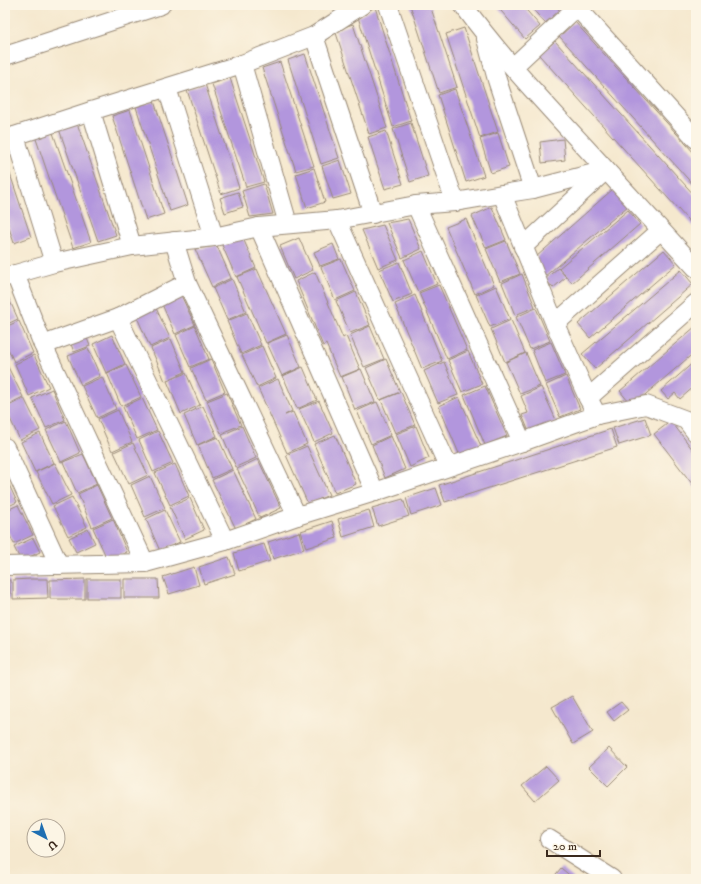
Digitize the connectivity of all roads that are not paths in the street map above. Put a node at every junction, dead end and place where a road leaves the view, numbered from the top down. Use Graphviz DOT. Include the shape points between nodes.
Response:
graph roads {
  1 [pos="161,5"];
  2 [pos="362,5"];
  3 [pos="388,5"];
  4 [pos="463,5"];
  5 [pos="576,6"];
  6 [pos="484,33"];
  7 [pos="314,36"];
  8 [pos="5,56"];
  9 [pos="242,64"];
  10 [pos="513,67"];
  11 [pos="167,88"];
  12 [pos="91,110"];
  13 [pos="10,138"];
  14 [pos="696,139"];
  15 [pos="606,170"];
  16 [pos="533,189"];
  17 [pos="502,194"];
  18 [pos="455,202"];
  19 [pos="416,205"];
  20 [pos="373,214"];
  21 [pos="337,220"];
  22 [pos="288,224"];
  23 [pos="259,227"];
  24 [pos="660,231"];
  25 [pos="214,237"];
  26 [pos="174,241"];
  27 [pos="132,246"];
  28 [pos="523,247"];
  29 [pos="54,264"];
  30 [pos="696,268"];
  31 [pos="10,275"];
  32 [pos="187,283"];
  33 [pos="696,303"];
  34 [pos="118,318"];
  35 [pos="555,324"];
  36 [pos="43,345"];
  37 [pos="588,398"];
  38 [pos="597,414"];
  39 [pos="693,421"];
  40 [pos="522,442"];
  41 [pos="5,447"];
  42 [pos="448,466"];
  43 [pos="375,492"];
  44 [pos="297,516"];
  45 [pos="225,541"];
  46 [pos="144,563"];
  47 [pos="59,565"];
  48 [pos="5,566"];
  49 [pos="549,839"];
  50 [pos="612,879"];
  1 -- 8 [label="street"];
  2 -- 7 [label="street"];
  3 -- 18 [label="street"];
  4 -- 6 [label="street"];
  5 -- 10 [label="street"];
  5 -- 14 [label="street"];
  6 -- 10 [label="street"];
  6 -- 16 [label="street"];
  7 -- 9 [label="street"];
  7 -- 20 [label="street"];
  9 -- 11 [label="street"];
  9 -- 22 [label="street"];
  10 -- 15 [label="street"];
  11 -- 12 [label="street"];
  11 -- 25 [label="street"];
  12 -- 13 [label="street"];
  12 -- 27 [label="street"];
  13 -- 29 [label="street"];
  15 -- 16 [label="street"];
  15 -- 24 [label="street"];
  15 -- 28 [label="street"];
  16 -- 17 [label="street"];
  17 -- 18 [label="street"];
  17 -- 28 [label="street"];
  18 -- 19 [label="street"];
  19 -- 20 [label="street"];
  19 -- 40 [label="street"];
  20 -- 21 [label="street"];
  21 -- 22 [label="street"];
  21 -- 42 [label="street"];
  22 -- 23 [label="street"];
  23 -- 25 [label="street"];
  23 -- 43 [label="street"];
  24 -- 30 [label="street"];
  24 -- 35 [label="street"];
  25 -- 26 [label="street"];
  26 -- 27 [label="street"];
  26 -- 32 [label="street"];
  27 -- 29 [label="street"];
  28 -- 35 [label="street"];
  29 -- 31 [label="street"];
  31 -- 36 [label="street"];
  32 -- 34 [label="street"];
  32 -- 44 [label="street"];
  33 -- 37 [label="street"];
  34 -- 36 [label="street"];
  34 -- 45 [label="street"];
  35 -- 37 [label="street"];
  36 -- 46 [label="street"];
  37 -- 38 [label="street"];
  38 -- 39 [label="street" via="646,405"];
  38 -- 40 [label="street"];
  40 -- 42 [label="street"];
  41 -- 47 [label="street"];
  42 -- 43 [label="street"];
  43 -- 44 [label="street"];
  44 -- 45 [label="street"];
  45 -- 46 [label="street"];
  46 -- 47 [label="street"];
  47 -- 48 [label="street"];
  49 -- 50 [label="street"];
}
